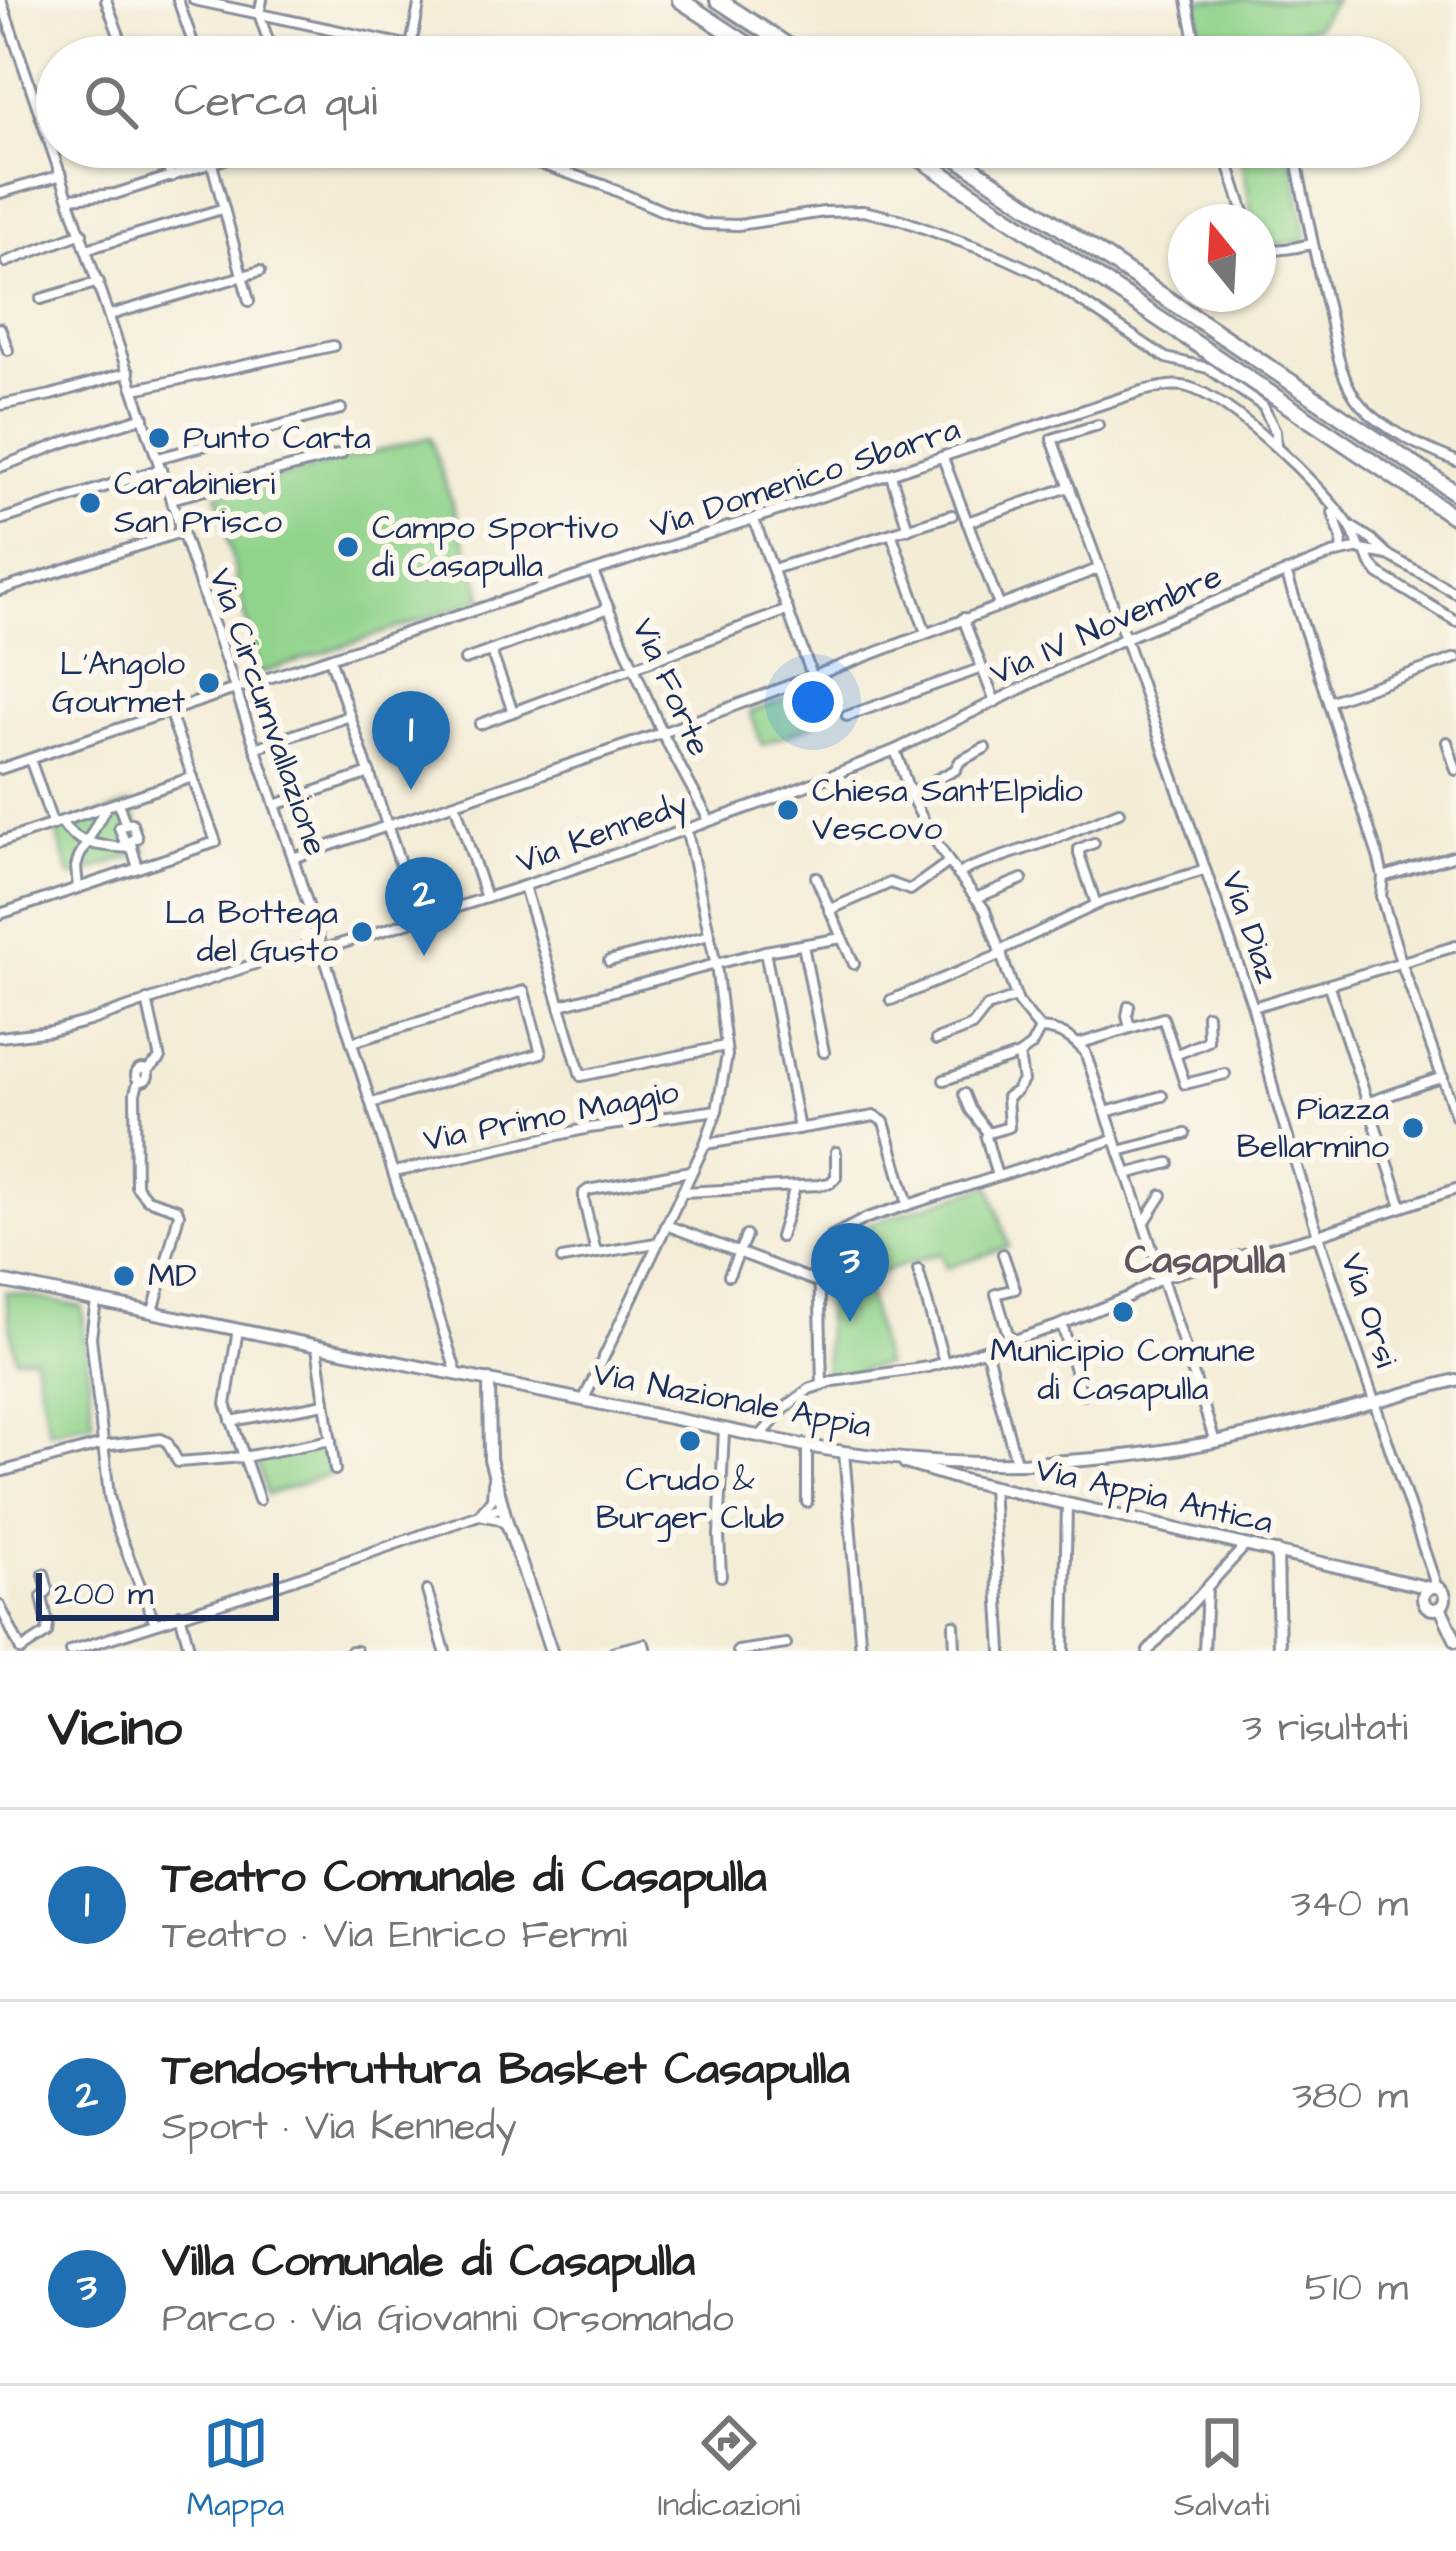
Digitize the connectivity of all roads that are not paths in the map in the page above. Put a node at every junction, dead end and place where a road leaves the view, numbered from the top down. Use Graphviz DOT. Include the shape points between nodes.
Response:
graph roads {
  1 [pos="1,0"];
  2 [pos="106,0"];
  3 [pos="178,0"];
  4 [pos="194,0"];
  5 [pos="262,0"];
  6 [pos="420,0"];
  7 [pos="680,0"];
  8 [pos="718,0"];
  9 [pos="1187,0"];
  10 [pos="259,14"];
  11 [pos="119,36"];
  12 [pos="191,36"];
  13 [pos="267,36"];
  14 [pos="364,36"];
  15 [pos="413,36"];
  16 [pos="735,36"];
  17 [pos="773,36"];
  18 [pos="1194,36"];
  19 [pos="36,100"];
  20 [pos="60,168"];
  21 [pos="168,168"];
  22 [pos="199,168"];
  23 [pos="213,168"];
  24 [pos="551,168"];
  25 [pos="935,168"];
  26 [pos="971,168"];
  27 [pos="1230,168"];
  28 [pos="1298,168"];
  29 [pos="62,175"];
  30 [pos="171,177"];
  31 [pos="0,193"];
  32 [pos="70,198"];
  33 [pos="1241,204"];
  34 [pos="222,209"];
  35 [pos="82,233"];
  36 [pos="1312,244"];
  37 [pos="87,249"];
  38 [pos="1276,250"];
  39 [pos="6,262"];
  40 [pos="260,271"];
  41 [pos="241,277"];
  42 [pos="98,282"];
  43 [pos="41,299"];
  44 [pos="249,301"];
  45 [pos="110,315"];
  46 [pos="0,328"];
  47 [pos="333,346"];
  48 [pos="8,350"];
  49 [pos="129,372"];
  50 [pos="134,389"];
  51 [pos="0,405"];
  52 [pos="340,409"];
  53 [pos="144,416"];
  54 [pos="1098,425"];
  55 [pos="1276,446"];
  56 [pos="340,454"];
  57 [pos="158,458"];
  58 [pos="943,458"];
  59 [pos="1456,461"];
  60 [pos="0,467"];
  61 [pos="161,469"];
  62 [pos="891,475"];
  63 [pos="1069,487"];
  64 [pos="1456,493"];
  65 [pos="171,499"];
  66 [pos="1330,505"];
  67 [pos="952,515"];
  68 [pos="1456,518"];
  69 [pos="0,520"];
  70 [pos="754,520"];
  71 [pos="967,522"];
  72 [pos="908,529"];
  73 [pos="182,532"];
  74 [pos="892,535"];
  75 [pos="1365,546"];
  76 [pos="1341,552"];
  77 [pos="773,569"];
  78 [pos="1098,569"];
  79 [pos="593,572"];
  80 [pos="1286,572"];
  81 [pos="0,590"];
  82 [pos="1456,593"];
  83 [pos="999,605"];
  84 [pos="609,608"];
  85 [pos="788,610"];
  86 [pos="963,618"];
  87 [pos="1456,621"];
  88 [pos="926,633"];
  89 [pos="1125,638"];
  90 [pos="491,651"];
  91 [pos="330,658"];
  92 [pos="1456,658"];
  93 [pos="465,660"];
  94 [pos="635,666"];
  95 [pos="982,668"];
  96 [pos="813,678"];
  97 [pos="235,689"];
  98 [pos="995,702"];
  99 [pos="1328,702"];
  100 [pos="169,711"];
  101 [pos="513,712"];
  102 [pos="350,716"];
  103 [pos="847,716"];
  104 [pos="480,724"];
  105 [pos="662,733"];
  106 [pos="1447,742"];
  107 [pos="255,748"];
  108 [pos="985,748"];
  109 [pos="895,750"];
  110 [pos="30,759"];
  111 [pos="0,769"];
  112 [pos="1456,770"];
  113 [pos="370,773"];
  114 [pos="193,777"];
  115 [pos="910,793"];
  116 [pos="118,802"];
  117 [pos="455,804"];
  118 [pos="275,805"];
  119 [pos="106,806"];
  120 [pos="1119,812"];
  121 [pos="709,820"];
  122 [pos="57,823"];
  123 [pos="388,827"];
  124 [pos="686,827"];
  125 [pos="0,842"];
  126 [pos="88,843"];
  127 [pos="1094,843"];
  128 [pos="131,844"];
  129 [pos="1456,855"];
  130 [pos="293,858"];
  131 [pos="949,862"];
  132 [pos="138,868"];
  133 [pos="1204,870"];
  134 [pos="958,875"];
  135 [pos="816,877"];
  136 [pos="1384,877"];
  137 [pos="1022,879"];
  138 [pos="524,886"];
  139 [pos="78,888"];
  140 [pos="486,898"];
  141 [pos="976,898"];
  142 [pos="1096,904"];
  143 [pos="829,910"];
  144 [pos="0,914"];
  145 [pos="419,919"];
  146 [pos="710,934"];
  147 [pos="842,938"];
  148 [pos="803,944"];
  149 [pos="320,946"];
  150 [pos="1456,946"];
  151 [pos="765,951"];
  152 [pos="1002,952"];
  153 [pos="609,961"];
  154 [pos="1401,962"];
  155 [pos="854,964"];
  156 [pos="716,965"];
  157 [pos="1329,986"];
  158 [pos="1016,998"];
  159 [pos="147,1000"];
  160 [pos="891,1000"];
  161 [pos="561,1005"];
  162 [pos="1129,1006"];
  163 [pos="1253,1007"];
  164 [pos="1208,1015"];
  165 [pos="1130,1028"];
  166 [pos="1040,1029"];
  167 [pos="0,1037"];
  168 [pos="936,1040"];
  169 [pos="352,1042"];
  170 [pos="1078,1044"];
  171 [pos="725,1046"];
  172 [pos="824,1052"];
  173 [pos="1019,1054"];
  174 [pos="1175,1055"];
  175 [pos="1225,1074"];
  176 [pos="1443,1077"];
  177 [pos="944,1080"];
  178 [pos="964,1094"];
  179 [pos="1162,1096"];
  180 [pos="1369,1102"];
  181 [pos="372,1103"];
  182 [pos="717,1110"];
  183 [pos="1106,1112"];
  184 [pos="1456,1116"];
  185 [pos="799,1130"];
  186 [pos="988,1133"];
  187 [pos="1185,1134"];
  188 [pos="1115,1138"];
  189 [pos="705,1144"];
  190 [pos="1119,1151"];
  191 [pos="836,1152"];
  192 [pos="1169,1163"];
  193 [pos="692,1170"];
  194 [pos="394,1172"];
  195 [pos="1126,1174"];
  196 [pos="997,1176"];
  197 [pos="795,1187"];
  198 [pos="1456,1189"];
  199 [pos="681,1192"];
  200 [pos="1162,1195"];
  201 [pos="908,1204"];
  202 [pos="1402,1207"];
  203 [pos="666,1225"];
  204 [pos="1143,1225"];
  205 [pos="1318,1234"];
  206 [pos="746,1236"];
  207 [pos="780,1237"];
  208 [pos="657,1243"];
  209 [pos="739,1251"];
  210 [pos="596,1253"];
  211 [pos="1003,1254"];
  212 [pos="1154,1256"];
  213 [pos="562,1259"];
  214 [pos="918,1270"];
  215 [pos="1185,1271"];
  216 [pos="729,1275"];
  217 [pos="1163,1277"];
  218 [pos="0,1281"];
  219 [pos="820,1283"];
  220 [pos="1169,1295"];
  221 [pos="96,1301"];
  222 [pos="153,1312"];
  223 [pos="1062,1324"];
  224 [pos="238,1329"];
  225 [pos="1010,1341"];
  226 [pos="316,1345"];
  227 [pos="986,1349"];
  228 [pos="944,1362"];
  229 [pos="458,1374"];
  230 [pos="489,1380"];
  231 [pos="1456,1380"];
  232 [pos="822,1385"];
  233 [pos="1082,1395"];
  234 [pos="584,1399"];
  235 [pos="1374,1401"];
  236 [pos="325,1404"];
  237 [pos="231,1421"];
  238 [pos="724,1430"];
  239 [pos="760,1437"];
  240 [pos="331,1440"];
  241 [pos="1215,1442"];
  242 [pos="103,1445"];
  243 [pos="807,1446"];
  244 [pos="844,1453"];
  245 [pos="244,1457"];
  246 [pos="890,1458"];
  247 [pos="1016,1462"];
  248 [pos="335,1470"];
  249 [pos="493,1470"];
  250 [pos="0,1472"];
  251 [pos="992,1487"];
  252 [pos="259,1500"];
  253 [pos="807,1502"];
  254 [pos="1067,1504"];
  255 [pos="502,1507"];
  256 [pos="479,1515"];
  257 [pos="508,1526"];
  258 [pos="1248,1544"];
  259 [pos="1277,1552"];
  260 [pos="44,1574"];
  261 [pos="721,1576"];
  262 [pos="1207,1586"];
  263 [pos="427,1591"];
  264 [pos="1441,1595"];
  265 [pos="0,1606"];
  266 [pos="180,1614"];
  267 [pos="155,1623"];
  268 [pos="954,1624"];
  269 [pos="1456,1641"];
  270 [pos="786,1644"];
  271 [pos="105,1646"];
  272 [pos="1152,1647"];
  273 [pos="550,1648"];
  274 [pos="21,1650"];
  275 [pos="74,1650"];
  276 [pos="190,1651"];
  277 [pos="445,1651"];
  278 [pos="534,1651"];
  279 [pos="615,1651"];
  280 [pos="646,1651"];
  281 [pos="738,1651"];
  282 [pos="861,1651"];
  283 [pos="955,1651"];
  284 [pos="1002,1651"];
  285 [pos="1064,1651"];
  286 [pos="1204,1651"];
  287 [pos="1279,1651"];
  1 -- 19 [label="street, Via Circumvallazione"];
  2 -- 11 [label="street"];
  3 -- 12 [label="street"];
  4 -- 10 [label="street"];
  5 -- 10 [label="street"];
  6 -- 15 [label="street"];
  7 -- 16 [label="highway"];
  8 -- 17 [label="highway"];
  9 -- 18 [label="street"];
  10 -- 13 [label="street"];
  10 -- 14 [label="street"];
  20 -- 29 [label="street, Via Circumvallazione"];
  21 -- 30 [label="street"];
  22 -- 30 [label="street"];
  23 -- 34 [label="street"];
  24 -- 55 [label="street" via="722,226 862,211 1004,257 1166,358 1208,368 1263,406"];
  25 -- 68 [label="highway"];
  26 -- 64 [label="highway"];
  27 -- 33 [label="street"];
  28 -- 36 [label="street"];
  29 -- 31 [label="street"];
  29 -- 32 [label="street, Via Circumvallazione"];
  30 -- 32 [label="street"];
  32 -- 35 [label="street, Via Circumvallazione"];
  34 -- 37 [label="street"];
  34 -- 41 [label="street"];
  35 -- 37 [label="street, Via Circumvallazione"];
  35 -- 39 [label="street"];
  36 -- 38 [label="street"];
  36 -- 59 [label="street" via="1354,396 1383,424"];
  37 -- 42 [label="street, Via Circumvallazione"];
  40 -- 41 [label="street"];
  41 -- 44 [label="street"];
  41 -- 45 [label="street"];
  42 -- 43 [label="street"];
  42 -- 45 [label="street, Via Circumvallazione"];
  45 -- 49 [label="street, Via Circumvallazione"];
  46 -- 48 [label="street"];
  47 -- 50 [label="street"];
  49 -- 50 [label="street, Via Circumvallazione"];
  49 -- 51 [label="street"];
  50 -- 53 [label="street, Via Circumvallazione"];
  52 -- 57 [label="street"];
  53 -- 57 [label="street, Via Circumvallazione"];
  53 -- 60 [label="street"];
  54 -- 63 [label="street, Via Diaz" via="1052,440"];
  55 -- 58 [label="street, Via Domenico Sbarra" via="1205,395 1167,386"];
  55 -- 66 [label="street, Via Domenico Sbarra"];
  56 -- 65 [label="street"];
  57 -- 61 [label="street, Via Circumvallazione"];
  58 -- 62 [label="street, Via Domenico Sbarra"];
  58 -- 71 [label="street"];
  61 -- 65 [label="street, Via Circumvallazione"];
  61 -- 69 [label="street"];
  62 -- 70 [label="street, Via Domenico Sbarra"];
  62 -- 72 [label="street"];
  63 -- 71 [label="street"];
  63 -- 78 [label="street, Via Diaz"];
  65 -- 73 [label="street, Via Circumvallazione"];
  66 -- 75 [label="street, Via Domenico Sbarra"];
  66 -- 76 [label="street"];
  67 -- 72 [label="street"];
  70 -- 77 [label="street"];
  70 -- 79 [label="street, Via Domenico Sbarra"];
  71 -- 83 [label="street"];
  72 -- 74 [label="street"];
  73 -- 81 [label="street"];
  73 -- 97 [label="street, Via Circumvallazione"];
  74 -- 77 [label="street"];
  74 -- 88 [label="street"];
  75 -- 76 [label="street, Via IV Novembre"];
  75 -- 82 [label="street"];
  75 -- 87 [label="street" via="1379,574"];
  76 -- 80 [label="street, Via IV Novembre"];
  77 -- 85 [label="street"];
  78 -- 83 [label="street"];
  78 -- 89 [label="street, Via Diaz"];
  79 -- 84 [label="street, Via Forte"];
  79 -- 91 [label="street, Via Domenico Sbarra"];
  80 -- 89 [label="street, Via IV Novembre"];
  80 -- 99 [label="street"];
  83 -- 86 [label="street"];
  84 -- 90 [label="street"];
  84 -- 94 [label="street, Via Forte"];
  85 -- 94 [label="street"];
  85 -- 96 [label="street"];
  86 -- 88 [label="street"];
  86 -- 95 [label="street"];
  88 -- 96 [label="street"];
  89 -- 98 [label="street, Via IV Novembre"];
  89 -- 133 [label="street, Via Diaz"];
  90 -- 93 [label="street"];
  90 -- 101 [label="street"];
  91 -- 97 [label="street, Via Domenico Sbarra"];
  91 -- 102 [label="street"];
  92 -- 99 [label="street"];
  94 -- 101 [label="street"];
  94 -- 105 [label="street, Via Forte"];
  95 -- 98 [label="street"];
  95 -- 103 [label="street"];
  96 -- 105 [label="street"];
  97 -- 100 [label="street, Via Domenico Sbarra"];
  97 -- 107 [label="street, Via Circumvallazione"];
  98 -- 109 [label="street, Via IV Novembre"];
  99 -- 136 [label="street"];
  100 -- 110 [label="street, Via Domenico Sbarra"];
  100 -- 114 [label="street"];
  101 -- 104 [label="street"];
  102 -- 107 [label="street"];
  102 -- 113 [label="street"];
  105 -- 117 [label="street"];
  105 -- 121 [label="street, Via Forte"];
  106 -- 112 [label="street"];
  107 -- 118 [label="street, Via Circumvallazione"];
  108 -- 115 [label="street"];
  109 -- 115 [label="street"];
  109 -- 121 [label="street, Via Kennedy"];
  110 -- 111 [label="street, Via Domenico Sbarra"];
  110 -- 122 [label="street"];
  113 -- 118 [label="street"];
  113 -- 123 [label="street"];
  114 -- 116 [label="street"];
  114 -- 132 [label="street" via="216,842"];
  115 -- 131 [label="street"];
  116 -- 119 [label="street"];
  116 -- 128 [label="street" via="126,825 119,827"];
  117 -- 123 [label="street"];
  117 -- 140 [label="street"];
  118 -- 130 [label="street, Via Circumvallazione"];
  119 -- 122 [label="street"];
  119 -- 126 [label="street"];
  120 -- 134 [label="street"];
  121 -- 124 [label="street, Via Kennedy"];
  122 -- 125 [label="street"];
  122 -- 126 [label="street"];
  123 -- 130 [label="street"];
  123 -- 145 [label="street"];
  124 -- 138 [label="street, Via Kennedy"];
  124 -- 146 [label="street"];
  126 -- 128 [label="street"];
  126 -- 139 [label="street" via="76,867"];
  127 -- 142 [label="street" via="1079,854"];
  128 -- 132 [label="street"];
  129 -- 136 [label="street"];
  130 -- 149 [label="street, Via Circumvallazione"];
  131 -- 134 [label="street"];
  131 -- 143 [label="street" via="910,890 890,883"];
  132 -- 139 [label="street"];
  133 -- 142 [label="street"];
  133 -- 163 [label="street, Via Diaz"];
  134 -- 141 [label="street"];
  135 -- 143 [label="street"];
  136 -- 154 [label="street" via="1381,896"];
  137 -- 141 [label="street"];
  138 -- 140 [label="street, Via Kennedy"];
  138 -- 161 [label="street"];
  139 -- 144 [label="street"];
  140 -- 145 [label="street, Via Kennedy"];
  141 -- 152 [label="street"];
  142 -- 152 [label="street"];
  143 -- 147 [label="street"];
  145 -- 149 [label="street, Via Kennedy"];
  146 -- 153 [label="street"];
  146 -- 156 [label="street"];
  147 -- 148 [label="street"];
  147 -- 155 [label="street"];
  148 -- 151 [label="street"];
  148 -- 172 [label="street"];
  149 -- 159 [label="street, Via Kennedy"];
  149 -- 169 [label="street, Via Circumvallazione"];
  150 -- 154 [label="street"];
  151 -- 156 [label="street"];
  151 -- 185 [label="street"];
  152 -- 158 [label="street"];
  152 -- 160 [label="street"];
  154 -- 157 [label="street"];
  154 -- 176 [label="street"];
  156 -- 161 [label="street"];
  156 -- 171 [label="street"];
  157 -- 163 [label="street"];
  157 -- 180 [label="street"];
  158 -- 166 [label="street"];
  158 -- 168 [label="street"];
  159 -- 167 [label="street, Via Kennedy" via="51,1031"];
  159 -- 222 [label="street" via="160,1058 136,1074 136,1186 178,1211"];
  161 -- 171 [label="street" via="581,1076"];
  162 -- 165 [label="street"];
  163 -- 205 [label="street, Via Diaz"];
  164 -- 174 [label="street" via="1208,1041"];
  165 -- 170 [label="street"];
  165 -- 174 [label="street" via="1162,1018"];
  166 -- 170 [label="street"];
  166 -- 173 [label="street"];
  169 -- 181 [label="street, Via Circumvallazione"];
  169 -- 181 [label="street" via="524,991 541,1053"];
  170 -- 183 [label="street"];
  171 -- 182 [label="street"];
  173 -- 177 [label="street"];
  173 -- 186 [label="street" via="1023,1081 1007,1097 1009,1127"];
  174 -- 175 [label="street" via="1185,1084"];
  176 -- 180 [label="street"];
  176 -- 184 [label="street"];
  178 -- 186 [label="street"];
  179 -- 183 [label="street"];
  180 -- 202 [label="street"];
  181 -- 194 [label="street, Via Circumvallazione"];
  182 -- 189 [label="street"];
  182 -- 194 [label="street, Via Primo Maggio" via="589,1128"];
  183 -- 188 [label="street"];
  185 -- 189 [label="street"];
  185 -- 201 [label="street" via="881,1119"];
  186 -- 196 [label="street"];
  187 -- 190 [label="street"];
  188 -- 190 [label="street"];
  188 -- 196 [label="street"];
  189 -- 193 [label="street"];
  190 -- 195 [label="street"];
  191 -- 197 [label="street" via="830,1183"];
  192 -- 195 [label="street"];
  193 -- 199 [label="street"];
  193 -- 210 [label="street" via="584,1193"];
  194 -- 229 [label="street, Via Circumvallazione"];
  195 -- 204 [label="street"];
  196 -- 201 [label="street"];
  197 -- 199 [label="street"];
  197 -- 207 [label="street"];
  198 -- 202 [label="street"];
  199 -- 203 [label="street"];
  200 -- 204 [label="street"];
  201 -- 219 [label="street" via="832,1236 819,1262"];
  202 -- 205 [label="street"];
  203 -- 208 [label="street"];
  203 -- 209 [label="street"];
  204 -- 212 [label="street"];
  205 -- 215 [label="street"];
  205 -- 235 [label="street, Via Orsi"];
  206 -- 209 [label="street"];
  208 -- 210 [label="street"];
  208 -- 234 [label="street"];
  209 -- 216 [label="street"];
  209 -- 219 [label="street"];
  210 -- 213 [label="street"];
  211 -- 225 [label="street" via="1015,1288 996,1294"];
  212 -- 215 [label="street"];
  212 -- 217 [label="street"];
  214 -- 228 [label="street"];
  215 -- 217 [label="street"];
  215 -- 220 [label="street"];
  217 -- 220 [label="street"];
  217 -- 223 [label="street"];
  218 -- 221 [label="main road, Via Nazionale Appia"];
  219 -- 232 [label="street"];
  220 -- 241 [label="street"];
  221 -- 222 [label="main road, Via Nazionale Appia"];
  221 -- 242 [label="street"];
  222 -- 224 [label="main road, Via Nazionale Appia"];
  223 -- 225 [label="street"];
  223 -- 233 [label="street"];
  224 -- 226 [label="main road, Via Nazionale Appia"];
  224 -- 237 [label="street" via="226,1404"];
  225 -- 227 [label="street"];
  226 -- 229 [label="main road, Via Nazionale Appia"];
  226 -- 236 [label="street"];
  227 -- 228 [label="street"];
  227 -- 247 [label="street"];
  228 -- 232 [label="street"];
  229 -- 230 [label="main road, Via Nazionale Appia"];
  230 -- 234 [label="main road, Via Nazionale Appia"];
  230 -- 249 [label="main road"];
  231 -- 235 [label="main road, Via Nazionale Appia"];
  232 -- 239 [label="street" via="785,1408"];
  234 -- 238 [label="main road, Via Nazionale Appia"];
  235 -- 241 [label="main road, Via Nazionale Appia"];
  235 -- 264 [label="street, Via Orsi"];
  236 -- 237 [label="street"];
  236 -- 240 [label="street"];
  237 -- 245 [label="street"];
  238 -- 239 [label="main road, Via Nazionale Appia"];
  238 -- 261 [label="street"];
  239 -- 243 [label="main road, Via Nazionale Appia"];
  240 -- 245 [label="street"];
  240 -- 248 [label="street"];
  241 -- 247 [label="main road, Via Nazionale Appia"];
  242 -- 245 [label="street" via="161,1439 178,1462"];
  242 -- 250 [label="street"];
  242 -- 267 [label="street" via="118,1530"];
  243 -- 244 [label="main road, Via Nazionale Appia"];
  243 -- 253 [label="street"];
  244 -- 246 [label="main road, Via Nazionale Appia"];
  244 -- 282 [label="street"];
  245 -- 252 [label="street"];
  246 -- 247 [label="main road, Via Nazionale Appia"];
  246 -- 251 [label="main road, Via Appia Antica"];
  249 -- 255 [label="main road"];
  249 -- 256 [label="street" via="492,1499"];
  251 -- 254 [label="main road, Via Appia Antica"];
  251 -- 284 [label="street"];
  254 -- 258 [label="main road, Via Appia Antica"];
  254 -- 285 [label="street"];
  255 -- 256 [label="street"];
  255 -- 257 [label="main road"];
  256 -- 257 [label="street"];
  256 -- 266 [label="street"];
  257 -- 273 [label="main road"];
  258 -- 259 [label="main road, Via Appia Antica"];
  258 -- 262 [label="street"];
  259 -- 264 [label="main road, Via Appia Antica"];
  259 -- 287 [label="main road"];
  260 -- 274 [label="street" via="47,1633"];
  262 -- 272 [label="street"];
  262 -- 286 [label="street"];
  263 -- 277 [label="street"];
  264 -- 269 [label="main road"];
  265 -- 274 [label="street"];
  266 -- 267 [label="street"];
  266 -- 276 [label="street"];
  267 -- 271 [label="street"];
  268 -- 283 [label="street"];
  270 -- 281 [label="street"];
  271 -- 275 [label="street"];
  273 -- 278 [label="street"];
  279 -- 280 [label="street" via="644,1644"];
}
